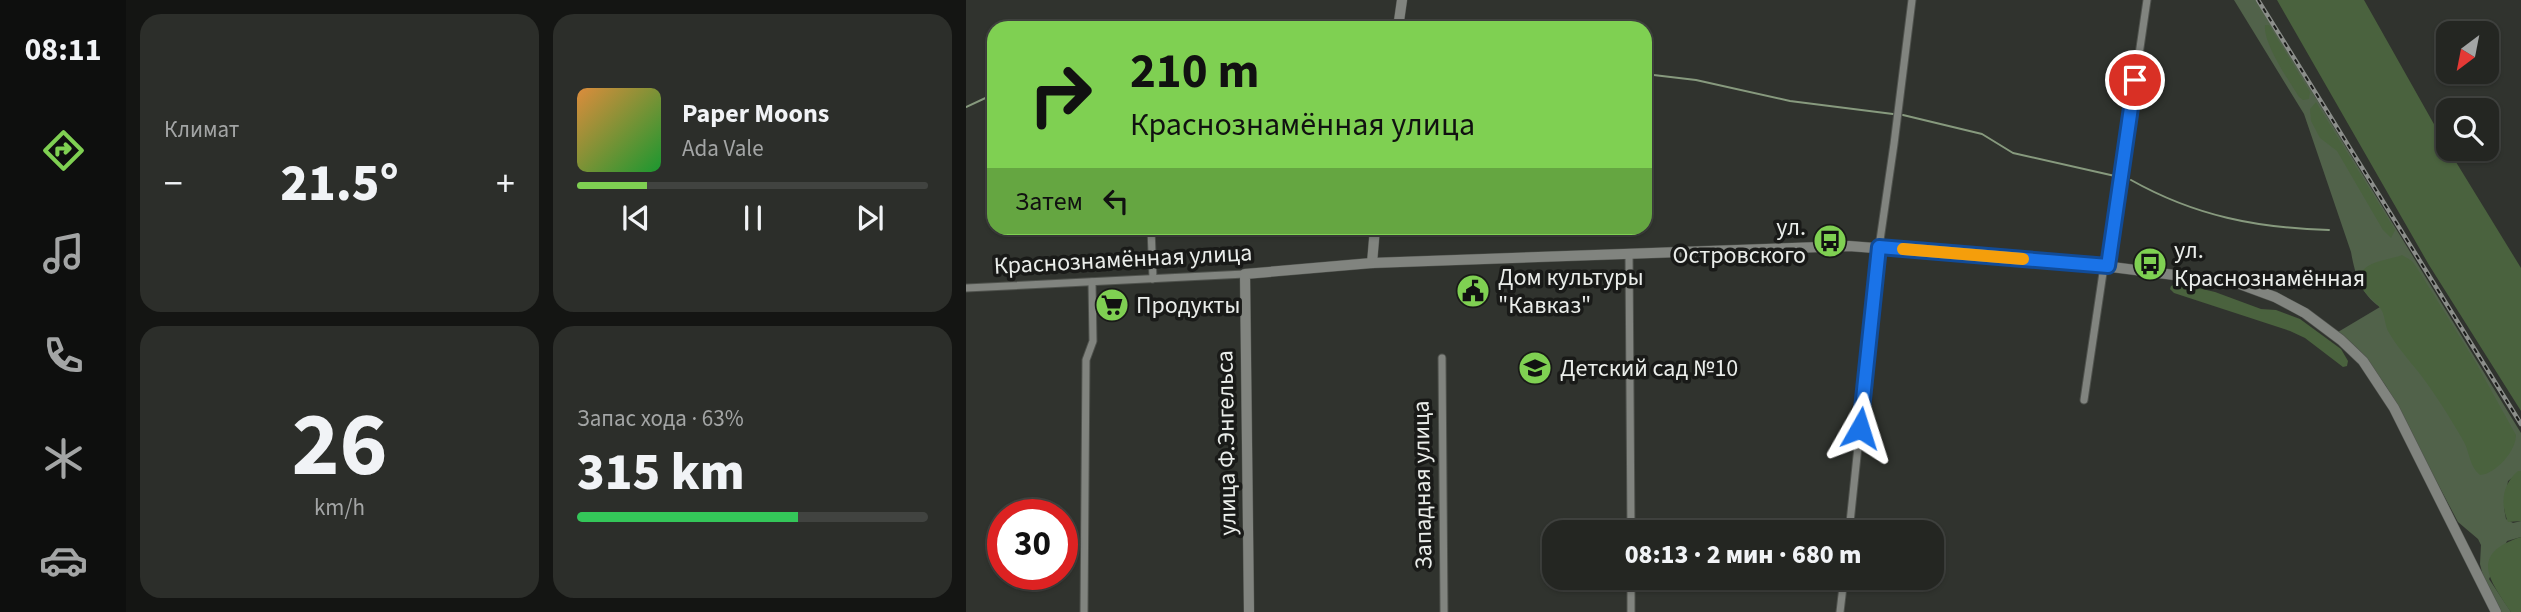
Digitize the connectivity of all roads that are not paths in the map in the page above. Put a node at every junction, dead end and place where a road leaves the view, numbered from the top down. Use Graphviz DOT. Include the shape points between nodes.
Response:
graph roads {
  1 [pos="1402,0"];
  2 [pos="1912,0"];
  3 [pos="2147,0"];
  4 [pos="1399,21"];
  5 [pos="1151,235"];
  6 [pos="1375,235"];
  7 [pos="1879,247"];
  8 [pos="1629,254"];
  9 [pos="1372,263"];
  10 [pos="2106,266"];
  11 [pos="1245,274"];
  12 [pos="1153,279"];
  13 [pos="1093,282"];
  14 [pos="966,288"];
  15 [pos="1442,358"];
  16 [pos="2084,400"];
  17 [pos="1631,520"];
  18 [pos="1850,520"];
  19 [pos="1631,590"];
  20 [pos="1843,590"];
  21 [pos="1084,612"];
  22 [pos="1248,612"];
  23 [pos="1444,612"];
  24 [pos="1631,612"];
  25 [pos="1840,612"];
  26 [pos="2496,612"];
  1 -- 4 [label="main road"];
  2 -- 7 [label="street"];
  3 -- 10 [label="street"];
  5 -- 12 [label="street"];
  6 -- 9 [label="main road"];
  7 -- 8 [label="main road, Краснознамённая улица"];
  7 -- 10 [label="main road, Краснознамённая улица"];
  7 -- 18 [label="street"];
  8 -- 9 [label="main road, Краснознамённая улица"];
  8 -- 17 [label="street"];
  9 -- 11 [label="main road, Краснознамённая улица"];
  10 -- 16 [label="street"];
  10 -- 26 [label="main road, Краснознамённая улица" via="2247,286 2305,313 2352,349 2394,408"];
  11 -- 12 [label="street, Краснознамённая улица"];
  11 -- 22 [label="main road, улица Ф.Энгельса"];
  12 -- 13 [label="street, Краснознамённая улица"];
  13 -- 14 [label="street, Краснознамённая улица"];
  13 -- 21 [label="street" via="1093,341 1086,360"];
  15 -- 23 [label="street, Западная улица"];
  19 -- 24 [label="street"];
  20 -- 25 [label="street"];
}
